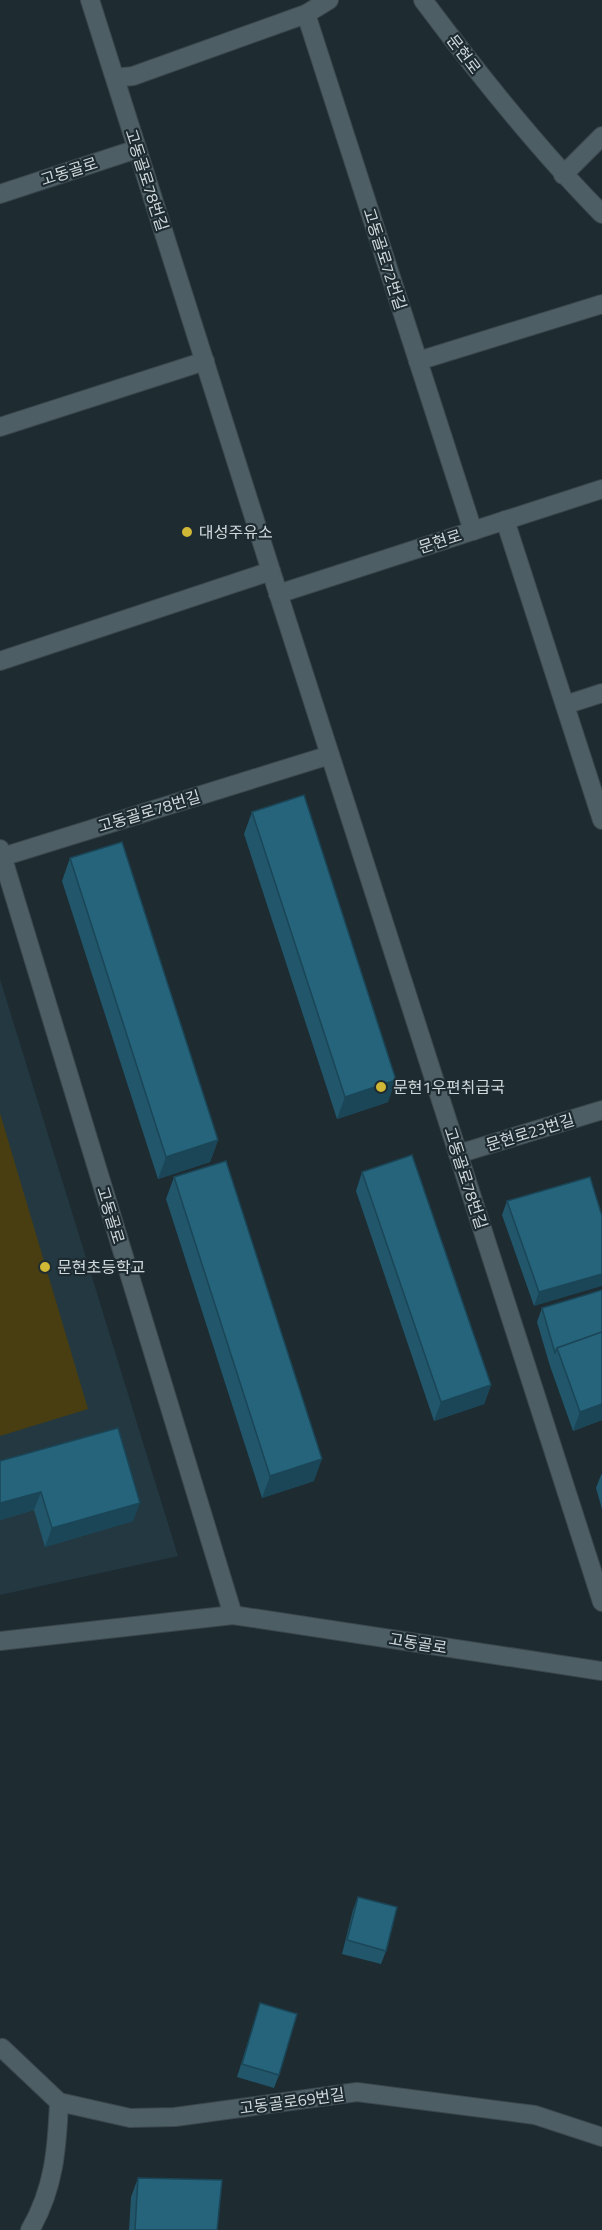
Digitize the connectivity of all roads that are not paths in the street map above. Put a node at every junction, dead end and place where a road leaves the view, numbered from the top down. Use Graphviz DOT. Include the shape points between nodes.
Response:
graph roads {
  1 [pos="90,0"];
  2 [pos="329,0"];
  3 [pos="423,0"];
  4 [pos="306,14"];
  5 [pos="115,78"];
  6 [pos="602,136"];
  7 [pos="137,149"];
  8 [pos="563,175"];
  9 [pos="0,194"];
  10 [pos="602,214"];
  11 [pos="602,304"];
  12 [pos="205,361"];
  13 [pos="418,361"];
  14 [pos="0,427"];
  15 [pos="602,489"];
  16 [pos="505,520"];
  17 [pos="473,531"];
  18 [pos="271,571"];
  19 [pos="278,594"];
  20 [pos="0,660"];
  21 [pos="602,693"];
  22 [pos="565,705"];
  23 [pos="330,755"];
  24 [pos="602,820"];
  25 [pos="1,853"];
  26 [pos="602,1110"];
  27 [pos="458,1154"];
  28 [pos="602,1602"];
  29 [pos="233,1614"];
  30 [pos="0,1641"];
  31 [pos="602,1671"];
  32 [pos="1,2048"];
  33 [pos="59,2102"];
  34 [pos="602,2137"];
  35 [pos="30,2230"];
  1 -- 5 [label="street, 고동골로78번길"];
  2 -- 4 [label="street"];
  3 -- 8 [label="street, 문현로"];
  4 -- 5 [label="street" via="133,76"];
  4 -- 13 [label="street, 고동골로72번길"];
  5 -- 7 [label="street, 고동골로78번길"];
  6 -- 8 [label="street"];
  7 -- 9 [label="street, 고동골로"];
  7 -- 12 [label="street, 고동골로78번길"];
  8 -- 10 [label="street, 문현로"];
  11 -- 13 [label="street"];
  12 -- 14 [label="street"];
  12 -- 18 [label="street, 고동골로78번길"];
  13 -- 17 [label="street, 고동골로72번길"];
  15 -- 16 [label="street, 문현로"];
  16 -- 17 [label="street, 문현로"];
  16 -- 22 [label="street"];
  17 -- 19 [label="street, 문현로"];
  18 -- 19 [label="street, 고동골로78번길"];
  18 -- 20 [label="street"];
  19 -- 23 [label="street, 고동골로78번길"];
  21 -- 22 [label="street"];
  22 -- 24 [label="street"];
  23 -- 25 [label="street, 고동골로78번길"];
  23 -- 27 [label="street, 고동골로78번길"];
  25 -- 29 [label="street, 고동골로"];
  26 -- 27 [label="street, 문현로23번길"];
  27 -- 28 [label="street, 고동골로78번길"];
  29 -- 30 [label="street, 고동골로"];
  29 -- 31 [label="street, 고동골로"];
  32 -- 33 [label="street"];
  33 -- 34 [label="street, 고동골로69번길" via="130,2118 175,2117 357,2092 535,2115"];
  33 -- 35 [label="street" via="51,2182"];
}
